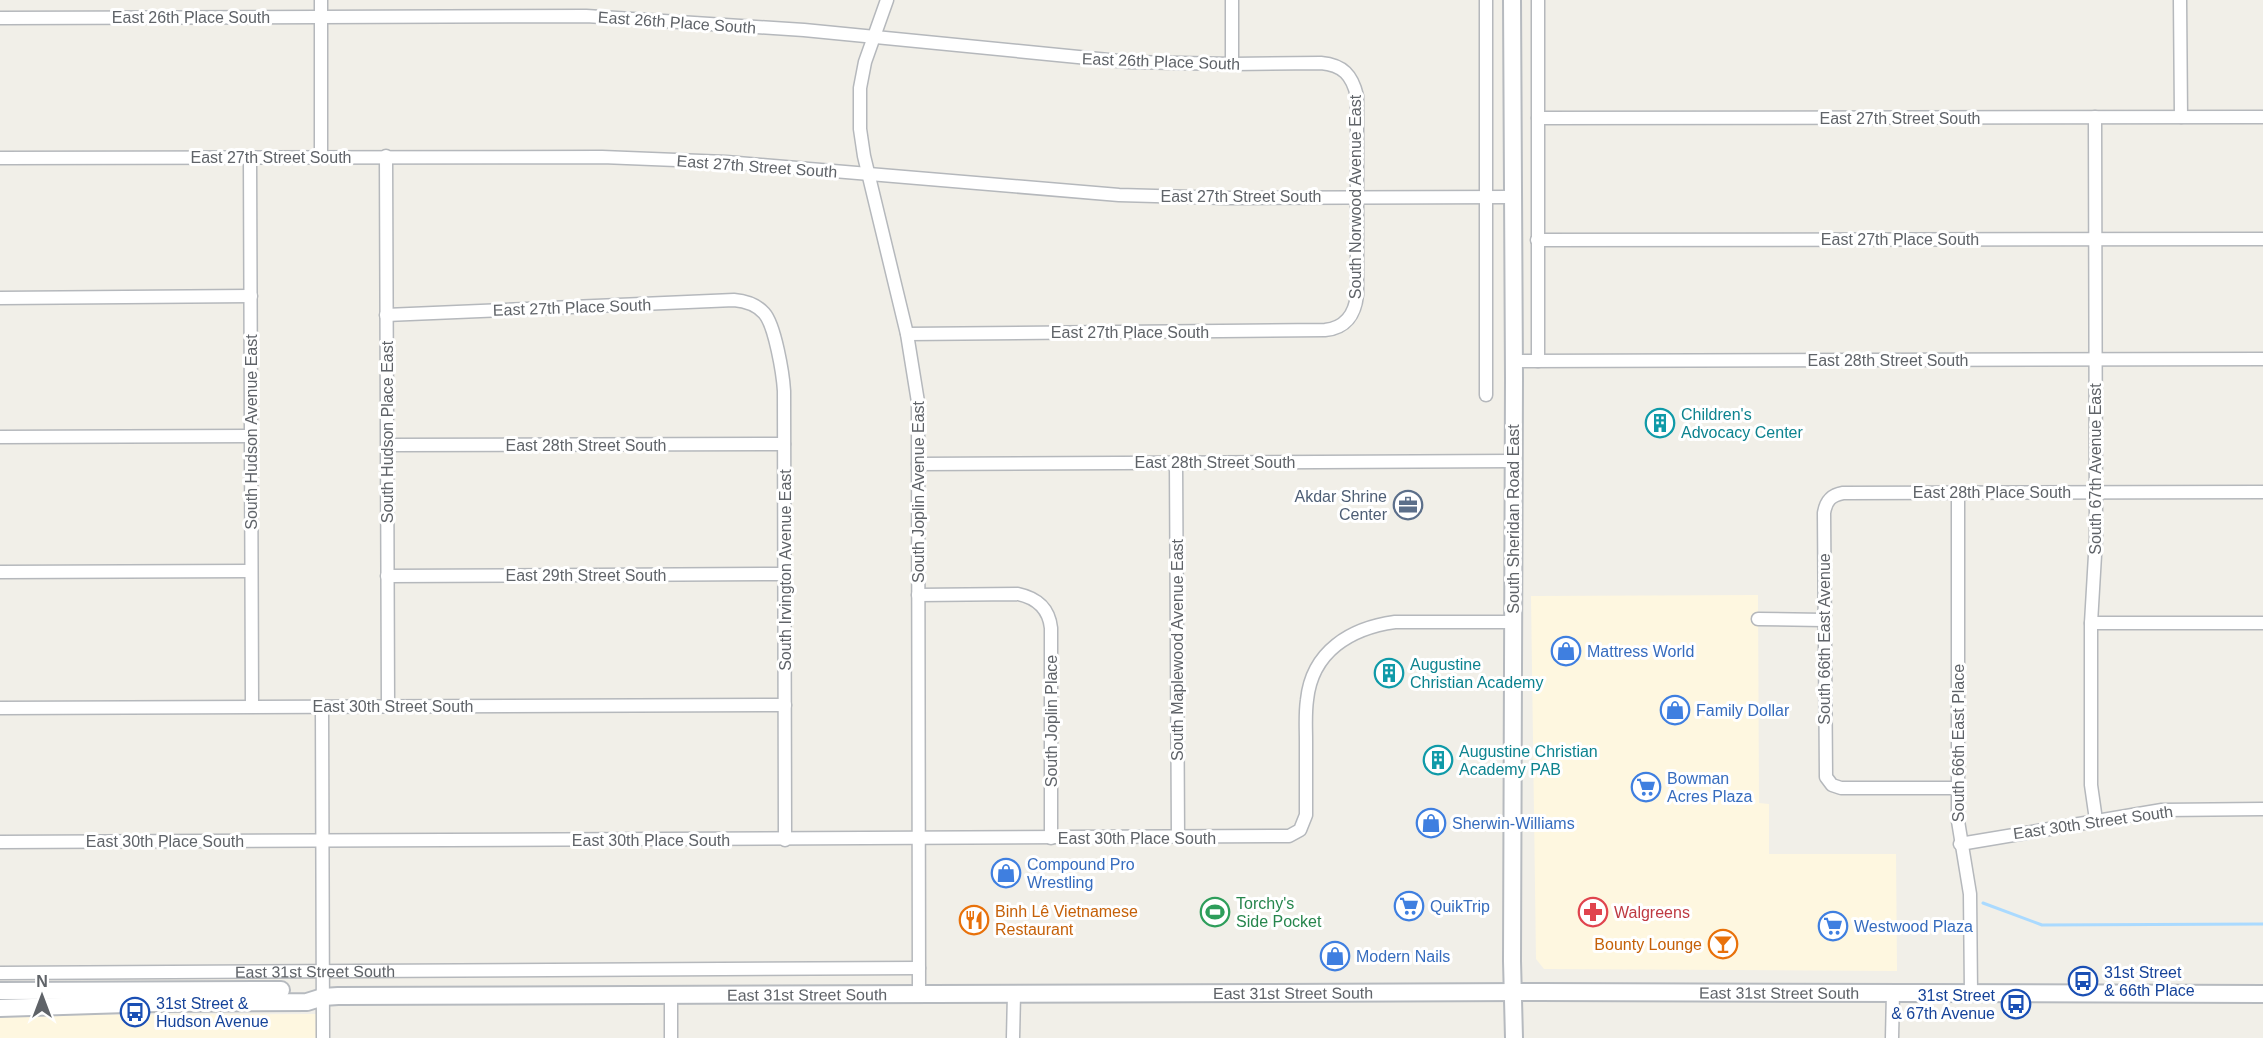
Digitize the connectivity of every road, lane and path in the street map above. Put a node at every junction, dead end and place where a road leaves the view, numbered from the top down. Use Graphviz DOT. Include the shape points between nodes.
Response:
graph roads {
  1 [pos="321,0"];
  2 [pos="887,0"];
  3 [pos="1232,0"];
  4 [pos="1486,0"];
  5 [pos="1512,0"];
  6 [pos="1538,0"];
  7 [pos="2180,0"];
  8 [pos="0,18"];
  9 [pos="321,18"];
  10 [pos="873,38"];
  11 [pos="1232,64"];
  12 [pos="1349,74"];
  13 [pos="2095,117"];
  14 [pos="2181,117"];
  15 [pos="2263,117"];
  16 [pos="1538,118"];
  17 [pos="387,156"];
  18 [pos="250,157"];
  19 [pos="321,157"];
  20 [pos="0,158"];
  21 [pos="870,174"];
  22 [pos="1358,197"];
  23 [pos="1486,197"];
  24 [pos="1512,197"];
  25 [pos="2095,239"];
  26 [pos="2263,239"];
  27 [pos="1537,240"];
  28 [pos="251,296"];
  29 [pos="0,298"];
  30 [pos="757,307"];
  31 [pos="387,315"];
  32 [pos="1349,320"];
  33 [pos="908,334"];
  34 [pos="2263,359"];
  35 [pos="2095,360"];
  36 [pos="1514,361"];
  37 [pos="1538,361"];
  38 [pos="1486,395"];
  39 [pos="251,436"];
  40 [pos="0,437"];
  41 [pos="784,444"];
  42 [pos="388,445"];
  43 [pos="1513,461"];
  44 [pos="1176,462"];
  45 [pos="918,464"];
  46 [pos="2096,492"];
  47 [pos="2263,492"];
  48 [pos="1958,493"];
  49 [pos="1831,498"];
  50 [pos="251,571"];
  51 [pos="0,572"];
  52 [pos="785,574"];
  53 [pos="387,576"];
  54 [pos="918,595"];
  55 [pos="1758,620"];
  56 [pos="1824,620"];
  57 [pos="1512,622"];
  58 [pos="2091,623"];
  59 [pos="2263,623"];
  60 [pos="785,705"];
  61 [pos="252,706"];
  62 [pos="322,706"];
  63 [pos="388,707"];
  64 [pos="0,708"];
  65 [pos="1958,788"];
  66 [pos="2263,809"];
  67 [pos="2096,820"];
  68 [pos="1051,838"];
  69 [pos="1178,838"];
  70 [pos="785,840"];
  71 [pos="919,840"];
  72 [pos="321,841"];
  73 [pos="0,842"];
  74 [pos="1960,844"];
  75 [pos="919,968"];
  76 [pos="323,971"];
  77 [pos="0,973"];
  78 [pos="0,992"];
  79 [pos="1513,993"];
  80 [pos="1893,993"];
  81 [pos="1971,993"];
  82 [pos="1014,994"];
  83 [pos="2263,994"];
  84 [pos="919,995"];
  85 [pos="672,996"];
  86 [pos="323,997"];
  87 [pos="0,1008"];
  88 [pos="323,1038"];
  89 [pos="671,1038"];
  90 [pos="1013,1038"];
  91 [pos="1514,1038"];
  92 [pos="1893,1038"];
  1 -- 9 [label="street"];
  2 -- 10 [label="street, South Joplin Avenue East"];
  3 -- 11 [label="street"];
  4 -- 23 [label="street"];
  5 -- 24 [label="main road, South Sheridan Road East"];
  6 -- 16 [label="street"];
  7 -- 14 [label="street"];
  8 -- 9 [label="street, East 26th Place South"];
  9 -- 10 [label="street, East 26th Place South" via="586,16"];
  9 -- 19 [label="street"];
  10 -- 11 [label="street, East 26th Place South" via="1120,62"];
  10 -- 21 [label="street, South Joplin Avenue East" via="865,62 859,109"];
  11 -- 12 [label="street, East 26th Place South" via="1321,63 1332,64"];
  12 -- 22 [label="street, South Norwood Avenue East" via="1357,96"];
  13 -- 14 [label="street, East 27th Street South"];
  13 -- 16 [label="street, East 27th Street South"];
  13 -- 25 [label="street, South 67th Avenue East"];
  14 -- 15 [label="street, East 27th Street South"];
  16 -- 27 [label="street"];
  17 -- 19 [label="street, East 27th Street South"];
  17 -- 21 [label="street, East 27th Street South" via="662,159"];
  17 -- 31 [label="street, South Hudson Place East"];
  18 -- 19 [label="street, East 27th Street South"];
  18 -- 20 [label="street, East 27th Street South"];
  18 -- 28 [label="street, South Hudson Avenue East"];
  21 -- 22 [label="street, East 27th Street South" via="1119,195"];
  21 -- 33 [label="street, South Joplin Avenue East"];
  22 -- 23 [label="street, East 27th Street South"];
  22 -- 32 [label="street, South Norwood Avenue East" via="1357,295"];
  23 -- 24 [label="street, East 27th Street South"];
  23 -- 38 [label="street"];
  24 -- 36 [label="main road, South Sheridan Road East"];
  25 -- 26 [label="street, East 27th Place South"];
  25 -- 27 [label="street, East 27th Place South"];
  25 -- 35 [label="street, South 67th Avenue East"];
  27 -- 37 [label="street"];
  28 -- 29 [label="street"];
  28 -- 39 [label="street, South Hudson Avenue East"];
  30 -- 31 [label="street, East 27th Place South" via="734,300"];
  30 -- 41 [label="street, South Irvington Avenue East" via="770,322 781,364"];
  31 -- 42 [label="street, South Hudson Place East"];
  32 -- 33 [label="street, East 27th Place South" via="1325,330"];
  33 -- 45 [label="street, South Joplin Avenue East" via="918,402"];
  34 -- 35 [label="street, East 28th Street South"];
  35 -- 37 [label="street, East 28th Street South"];
  35 -- 46 [label="street, South 67th Avenue East"];
  36 -- 37 [label="street, East 28th Street South"];
  36 -- 43 [label="main road, South Sheridan Road East"];
  39 -- 40 [label="street"];
  39 -- 50 [label="street, South Hudson Avenue East"];
  41 -- 42 [label="street, East 28th Street South"];
  41 -- 52 [label="street, South Irvington Avenue East"];
  42 -- 53 [label="street, South Hudson Place East"];
  43 -- 44 [label="street, East 28th Street South"];
  43 -- 57 [label="main road, South Sheridan Road East"];
  44 -- 45 [label="street, East 28th Street South"];
  44 -- 69 [label="street, South Maplewood Avenue East"];
  45 -- 54 [label="street, South Joplin Avenue East"];
  46 -- 47 [label="street, East 28th Place South"];
  46 -- 48 [label="street, East 28th Place South"];
  46 -- 58 [label="street, South 67th Avenue East"];
  48 -- 49 [label="street, East 28th Place South" via="1843,493"];
  48 -- 65 [label="street, South 66th East Place"];
  49 -- 56 [label="street, South 66th East Avenue" via="1824,513"];
  50 -- 51 [label="street"];
  50 -- 61 [label="street, South Hudson Avenue East"];
  52 -- 53 [label="street, East 29th Street South"];
  52 -- 60 [label="street, South Irvington Avenue East"];
  53 -- 63 [label="street, South Hudson Place East"];
  54 -- 68 [label="street, South Joplin Place" via="1018,594 1034,599 1049,618"];
  54 -- 71 [label="street, South Joplin Avenue East"];
  55 -- 56 [label="street"];
  56 -- 65 [label="street, South 66th East Avenue" via="1824,768 1829,782 1846,789"];
  57 -- 69 [label="street, East 30th Place South" via="1395,622 1372,625 1342,640 1318,666 1309,688 1306,815 1300,830 1279,838"];
  57 -- 79 [label="main road, South Sheridan Road East"];
  58 -- 59 [label="street"];
  58 -- 67 [label="street, South 67th Avenue East" via="2091,785"];
  60 -- 63 [label="street, East 30th Street South"];
  60 -- 70 [label="street, South Irvington Avenue East"];
  61 -- 62 [label="street, East 30th Street South"];
  61 -- 64 [label="street, East 30th Street South"];
  62 -- 63 [label="street, East 30th Street South"];
  62 -- 72 [label="street"];
  65 -- 74 [label="street, South 66th East Place"];
  66 -- 67 [label="street, East 30th Street South" via="2162,810"];
  67 -- 74 [label="street, East 30th Street South"];
  68 -- 69 [label="street, East 30th Place South"];
  68 -- 71 [label="street, East 30th Place South"];
  70 -- 71 [label="street, East 30th Place South"];
  70 -- 72 [label="street, East 30th Place South"];
  71 -- 75 [label="street, South Joplin Avenue East"];
  72 -- 73 [label="street, East 30th Place South"];
  72 -- 76 [label="street"];
  74 -- 81 [label="street, South 66th East Place" via="1970,894"];
  75 -- 76 [label="street, East 31st Street South"];
  75 -- 84 [label="street, South Joplin Avenue East"];
  76 -- 77 [label="street, East 31st Street South"];
  76 -- 86 [label="street"];
  78 -- 86 [label="main road, East 31st Street South" via="308,990"];
  79 -- 80 [label="main road, East 31st Street South"];
  79 -- 82 [label="main road, East 31st Street South"];
  79 -- 91 [label="main road, South Sheridan Road East"];
  80 -- 81 [label="main road, East 31st Street South"];
  80 -- 92 [label="street"];
  81 -- 83 [label="main road, East 31st Street South"];
  82 -- 84 [label="main road, East 31st Street South"];
  82 -- 90 [label="street"];
  84 -- 85 [label="main road, East 31st Street South"];
  85 -- 86 [label="main road, East 31st Street South"];
  85 -- 89 [label="street"];
  86 -- 87 [label="main road, East 31st Street South" via="307,1002"];
  86 -- 88 [label="street"];
}
